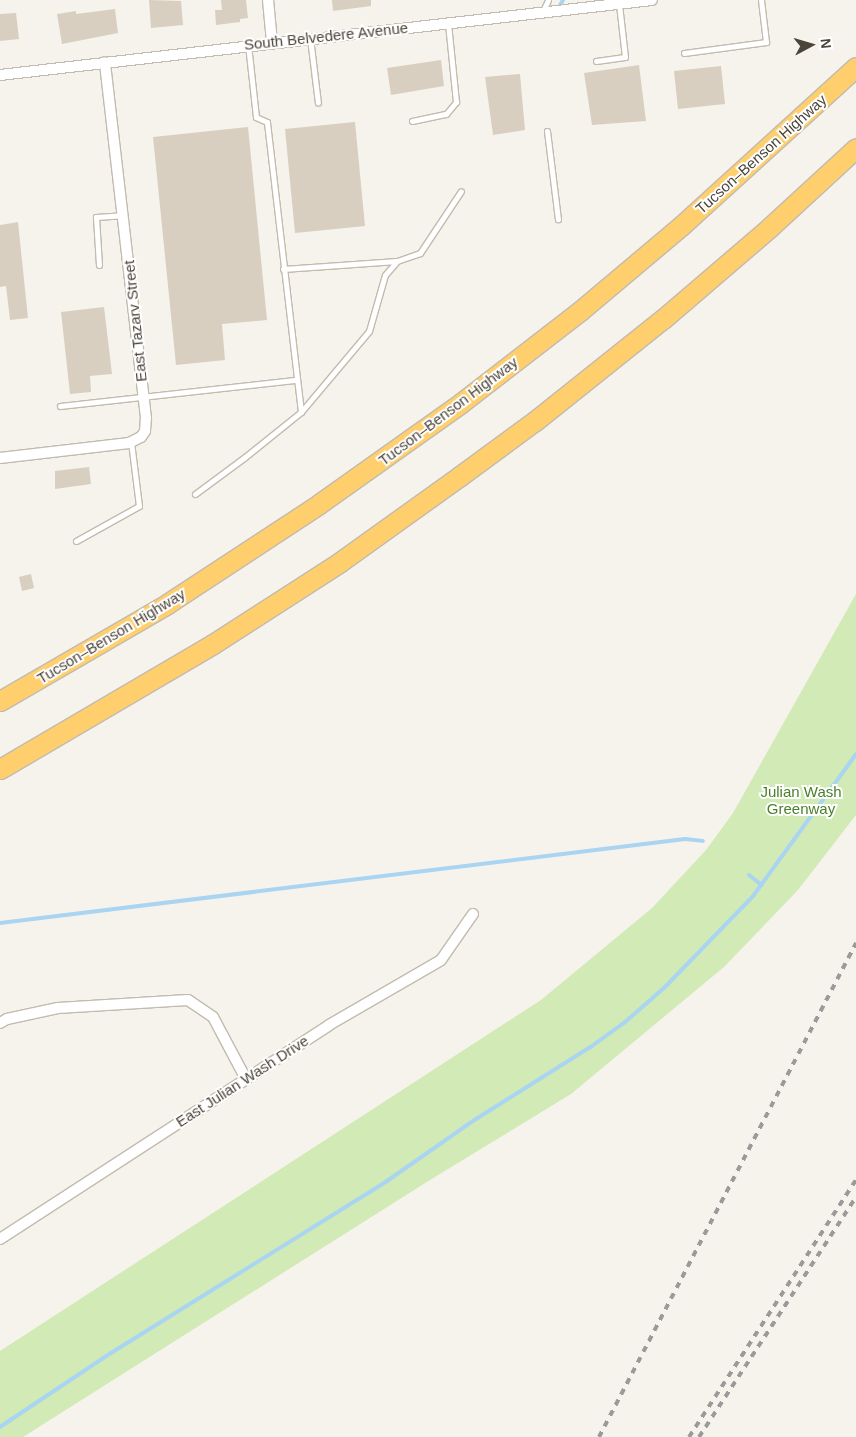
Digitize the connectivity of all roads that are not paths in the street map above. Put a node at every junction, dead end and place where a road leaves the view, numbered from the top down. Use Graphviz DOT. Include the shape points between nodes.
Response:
graph roads {
  1 [pos="268,0"];
  2 [pos="548,0"];
  3 [pos="652,0"];
  4 [pos="761,0"];
  5 [pos="619,4"];
  6 [pos="542,13"];
  7 [pos="448,23"];
  8 [pos="310,38"];
  9 [pos="272,42"];
  10 [pos="248,45"];
  11 [pos="684,53"];
  12 [pos="596,61"];
  13 [pos="106,62"];
  14 [pos="856,67"];
  15 [pos="0,75"];
  16 [pos="318,103"];
  17 [pos="412,121"];
  18 [pos="547,131"];
  19 [pos="856,148"];
  20 [pos="461,191"];
  21 [pos="123,215"];
  22 [pos="558,218"];
  23 [pos="397,261"];
  24 [pos="98,265"];
  25 [pos="283,269"];
  26 [pos="297,380"];
  27 [pos="143,397"];
  28 [pos="60,406"];
  29 [pos="301,412"];
  30 [pos="131,442"];
  31 [pos="0,458"];
  32 [pos="195,494"];
  33 [pos="76,541"];
  34 [pos="0,701"];
  35 [pos="0,769"];
  36 [pos="473,914"];
  37 [pos="0,1023"];
  38 [pos="246,1079"];
  39 [pos="0,1239"];
  1 -- 9 [label="street"];
  2 -- 6 [label="lane"];
  3 -- 5 [label="street, South Belvedere Avenue"];
  4 -- 11 [label="lane" via="766,42"];
  5 -- 6 [label="street, South Belvedere Avenue"];
  5 -- 12 [label="lane" via="625,57"];
  6 -- 7 [label="street, South Belvedere Avenue"];
  7 -- 8 [label="street, South Belvedere Avenue"];
  7 -- 17 [label="lane" via="456,102 446,114"];
  8 -- 9 [label="street, South Belvedere Avenue"];
  8 -- 16 [label="lane"];
  9 -- 10 [label="street, South Belvedere Avenue"];
  10 -- 13 [label="street, South Belvedere Avenue"];
  10 -- 25 [label="lane" via="256,117 267,122"];
  13 -- 15 [label="street, South Belvedere Avenue"];
  13 -- 21 [label="street, East Tazarv Street"];
  14 -- 34 [label="highway, Tucson–Benson Highway" via="681,226 580,311 461,403 319,504 166,604"];
  18 -- 22 [label="lane"];
  19 -- 35 [label="highway" via="656,324 460,476 340,562 213,644"];
  20 -- 23 [label="lane" via="420,253"];
  21 -- 24 [label="lane" via="96,217"];
  21 -- 27 [label="street, East Tazarv Street"];
  23 -- 25 [label="lane"];
  23 -- 29 [label="lane" via="385,275 369,331"];
  25 -- 26 [label="lane"];
  26 -- 27 [label="lane"];
  26 -- 29 [label="lane"];
  27 -- 28 [label="lane"];
  27 -- 30 [label="street, East Tazarv Street" via="145,431"];
  29 -- 32 [label="lane"];
  30 -- 31 [label="street"];
  30 -- 33 [label="lane" via="139,506"];
  36 -- 38 [label="street, East Julian Wash Drive" via="441,960 329,1025"];
  37 -- 38 [label="street" via="58,1008 188,1000 212,1017"];
  38 -- 39 [label="street, East Julian Wash Drive"];
}
